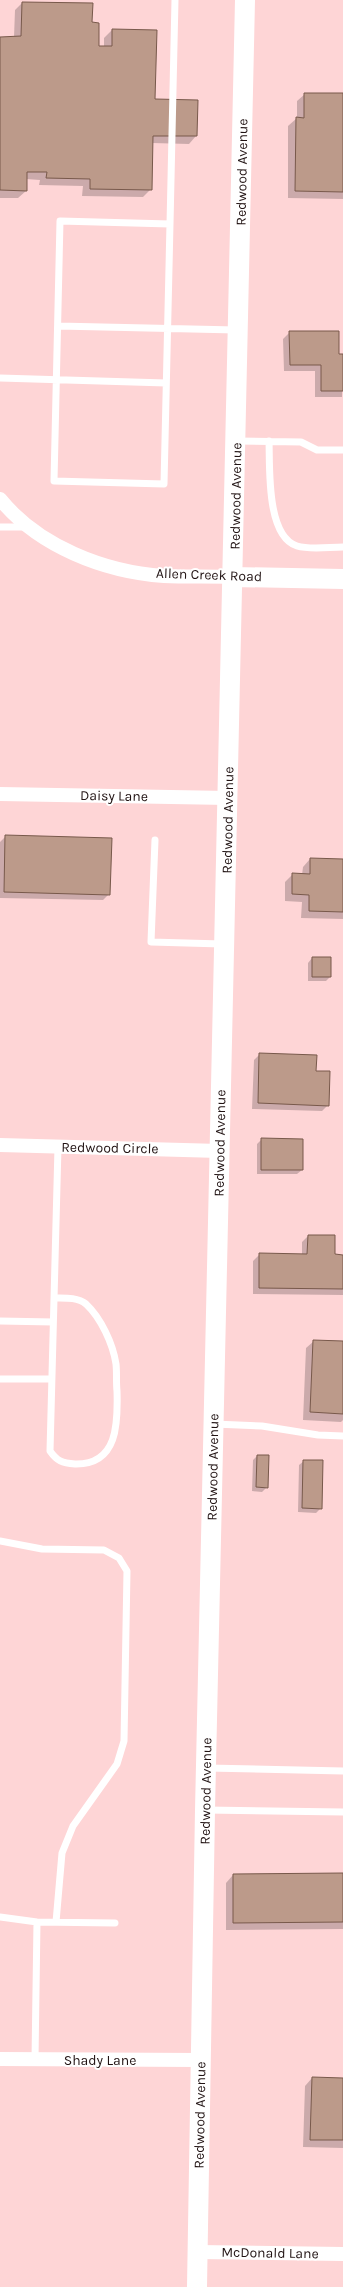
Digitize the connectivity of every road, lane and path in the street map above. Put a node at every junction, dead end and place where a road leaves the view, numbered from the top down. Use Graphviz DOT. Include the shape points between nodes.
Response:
graph roads {
  1 [pos="174,0"];
  2 [pos="245,0"];
  3 [pos="170,224"];
  4 [pos="58,326"];
  5 [pos="167,329"];
  6 [pos="239,330"];
  7 [pos="0,378"];
  8 [pos="56,379"];
  9 [pos="166,382"];
  10 [pos="237,441"];
  11 [pos="270,441"];
  12 [pos="343,450"];
  13 [pos="0,499"];
  14 [pos="0,527"];
  15 [pos="29,527"];
  16 [pos="343,547"];
  17 [pos="234,577"];
  18 [pos="343,579"];
  19 [pos="0,794"];
  20 [pos="228,798"];
  21 [pos="155,840"];
  22 [pos="225,944"];
  23 [pos="0,1145"];
  24 [pos="58,1147"];
  25 [pos="220,1151"];
  26 [pos="54,1298"];
  27 [pos="0,1321"];
  28 [pos="53,1322"];
  29 [pos="0,1379"];
  30 [pos="51,1379"];
  31 [pos="214,1424"];
  32 [pos="343,1436"];
  33 [pos="0,1541"];
  34 [pos="206,1768"];
  35 [pos="343,1771"];
  36 [pos="205,1810"];
  37 [pos="343,1812"];
  38 [pos="0,1917"];
  39 [pos="37,1922"];
  40 [pos="56,1922"];
  41 [pos="115,1923"];
  42 [pos="0,2059"];
  43 [pos="35,2059"];
  44 [pos="200,2060"];
  45 [pos="197,2252"];
  46 [pos="343,2254"];
  47 [pos="197,2287"];
  1 -- 3 [label="lane"];
  2 -- 6 [label="main road, Redwood Avenue"];
  3 -- 4 [label="lane" via="60,221"];
  3 -- 5 [label="lane"];
  4 -- 5 [label="lane"];
  4 -- 8 [label="lane"];
  5 -- 6 [label="lane"];
  5 -- 9 [label="lane"];
  6 -- 10 [label="main road, Redwood Avenue"];
  7 -- 8 [label="lane"];
  8 -- 9 [label="lane"];
  8 -- 9 [label="lane" via="54,481 164,484"];
  10 -- 11 [label="lane"];
  10 -- 17 [label="main road, Redwood Avenue"];
  11 -- 12 [label="lane" via="301,442 317,450"];
  11 -- 16 [label="lane" via="271,495 275,515 287,541 298,546"];
  13 -- 15 [label="street, Allen Creek Road"];
  14 -- 15 [label="lane"];
  15 -- 17 [label="street, Allen Creek Road" via="69,550 114,567 163,576"];
  17 -- 18 [label="main road, Allen Creek Road"];
  17 -- 20 [label="main road, Redwood Avenue"];
  19 -- 20 [label="street, Daisy Lane"];
  20 -- 22 [label="main road, Redwood Avenue"];
  21 -- 22 [label="lane" via="151,942"];
  22 -- 25 [label="main road, Redwood Avenue"];
  23 -- 24 [label="street, Redwood Circle"];
  24 -- 25 [label="street, Redwood Circle"];
  24 -- 26 [label="lane"];
  25 -- 31 [label="main road, Redwood Avenue"];
  26 -- 28 [label="lane"];
  26 -- 30 [label="lane" via="70,1298 85,1303 97,1317 108,1338 116,1363 116,1426 108,1448 94,1461 80,1464 65,1463 56,1460 50,1451"];
  27 -- 28 [label="lane"];
  28 -- 30 [label="lane"];
  29 -- 30 [label="lane"];
  31 -- 32 [label="lane" via="262,1426 318,1435"];
  31 -- 34 [label="main road, Redwood Avenue"];
  33 -- 40 [label="lane" via="42,1549 104,1550 119,1558 127,1571 124,1741 117,1764 73,1826 62,1853"];
  34 -- 35 [label="lane"];
  34 -- 36 [label="main road, Redwood Avenue"];
  36 -- 37 [label="lane"];
  36 -- 44 [label="main road, Redwood Avenue"];
  38 -- 39 [label="lane"];
  39 -- 40 [label="lane"];
  39 -- 43 [label="lane"];
  40 -- 41 [label="lane"];
  42 -- 43 [label="street, Shady Lane"];
  43 -- 44 [label="street, Shady Lane"];
  44 -- 45 [label="main road, Redwood Avenue"];
  45 -- 46 [label="street, McDonald Lane"];
  45 -- 47 [label="main road, Redwood Avenue"];
}
